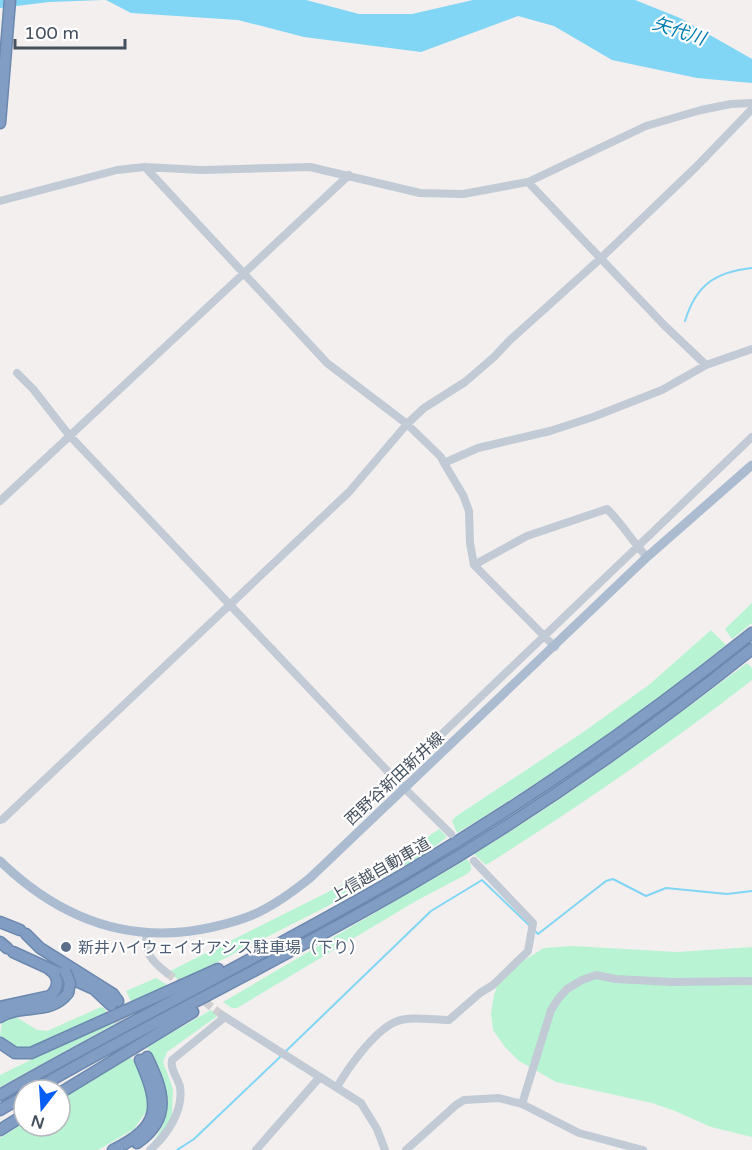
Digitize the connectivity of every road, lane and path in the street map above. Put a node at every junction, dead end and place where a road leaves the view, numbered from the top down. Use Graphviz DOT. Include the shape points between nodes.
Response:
graph roads {
  1 [pos="10,0"];
  2 [pos="1,94"];
  3 [pos="752,104"];
  4 [pos="752,109"];
  5 [pos="0,123"];
  6 [pos="145,167"];
  7 [pos="349,175"];
  8 [pos="528,182"];
  9 [pos="0,201"];
  10 [pos="600,259"];
  11 [pos="244,273"];
  12 [pos="752,349"];
  13 [pos="706,365"];
  14 [pos="17,373"];
  15 [pos="407,424"];
  16 [pos="69,435"];
  17 [pos="752,437"];
  18 [pos="444,463"];
  19 [pos="752,465"];
  20 [pos="0,501"];
  21 [pos="638,548"];
  22 [pos="647,557"];
  23 [pos="474,565"];
  24 [pos="231,605"];
  25 [pos="752,633"];
  26 [pos="545,636"];
  27 [pos="555,646"];
  28 [pos="752,649"];
  29 [pos="395,778"];
  30 [pos="404,788"];
  31 [pos="0,820"];
  32 [pos="451,834"];
  33 [pos="0,861"];
  34 [pos="474,861"];
  35 [pos="358,900"];
  36 [pos="0,922"];
  37 [pos="146,933"];
  38 [pos="7,947"];
  39 [pos="40,948"];
  40 [pos="275,961"];
  41 [pos="40,963"];
  42 [pos="167,973"];
  43 [pos="752,981"];
  44 [pos="0,1006"];
  45 [pos="0,1017"];
  46 [pos="0,1043"];
  47 [pos="319,1077"];
  48 [pos="56,1078"];
  49 [pos="72,1086"];
  50 [pos="337,1087"];
  51 [pos="0,1095"];
  52 [pos="522,1104"];
  53 [pos="113,1150"];
  54 [pos="126,1150"];
  55 [pos="150,1150"];
  56 [pos="256,1150"];
  57 [pos="385,1150"];
  58 [pos="406,1150"];
  59 [pos="643,1150"];
  1 -- 2 [label="highway"];
  2 -- 5 [label="highway"];
  3 -- 8 [label="street" via="701,110 646,126"];
  4 -- 10 [label="street"];
  6 -- 7 [label="street" via="310,167"];
  6 -- 9 [label="street" via="117,170"];
  6 -- 11 [label="street"];
  7 -- 8 [label="street" via="444,195"];
  7 -- 11 [label="street"];
  8 -- 10 [label="street"];
  10 -- 13 [label="street"];
  10 -- 15 [label="street" via="465,382"];
  11 -- 15 [label="street" via="327,363"];
  11 -- 16 [label="street"];
  12 -- 13 [label="street"];
  13 -- 18 [label="street" via="662,390 593,417 478,448"];
  14 -- 16 [label="street"];
  15 -- 18 [label="street"];
  15 -- 24 [label="street" via="349,492"];
  16 -- 20 [label="street"];
  16 -- 24 [label="street"];
  17 -- 21 [label="street"];
  18 -- 23 [label="street" via="469,511"];
  19 -- 22 [label="main road, 西野谷新田新井線"];
  21 -- 22 [label="street"];
  21 -- 23 [label="street" via="607,509 527,536"];
  21 -- 26 [label="street"];
  22 -- 27 [label="main road, 西野谷新田新井線"];
  23 -- 26 [label="street"];
  24 -- 29 [label="street"];
  24 -- 31 [label="street"];
  25 -- 35 [label="highway, 上信越自動車道" via="567,771"];
  26 -- 27 [label="street"];
  26 -- 29 [label="street"];
  27 -- 30 [label="main road, 西野谷新田新井線"];
  28 -- 40 [label="highway, 上信越自動車道" via="651,727 534,809"];
  29 -- 30 [label="street"];
  30 -- 32 [label="street"];
  30 -- 37 [label="main road, 西野谷新田新井線" via="310,878 262,911 202,930"];
  33 -- 37 [label="main road, 西野谷新田新井線" via="56,905 109,927"];
  34 -- 50 [label="street" via="533,922 528,951 449,1020 410,1019 381,1032 353,1061"];
  35 -- 46 [label="highway" via="215,971 31,1053 15,1053"];
  35 -- 51 [label="highway, 上信越自動車道"];
  36 -- 39 [label="highway" via="23,932"];
  37 -- 42 [label="street" via="152,962"];
  38 -- 41 [label="highway"];
  39 -- 41 [label="highway" via="113,994 114,1003"];
  39 -- 45 [label="highway, bridge" via="65,971 70,983 68,993 53,1006 10,1011"];
  40 -- 48 [label="highway, 上信越自動車道"];
  40 -- 49 [label="highway"];
  41 -- 44 [label="highway" via="57,977 53,994"];
  43 -- 52 [label="street" via="672,982 596,975 582,980 567,989 551,1010"];
  47 -- 50 [label="street"];
  47 -- 55 [label="street" via="224,1016 172,1060 171,1068 180,1087 179,1101 171,1126"];
  47 -- 56 [label="street"];
  50 -- 57 [label="street" via="361,1103"];
  52 -- 58 [label="street" via="499,1098 464,1100"];
  52 -- 59 [label="street" via="579,1133"];
  53 -- 54 [label="highway" via="141,1131 152,1113 154,1095 143,1058 161,1088 161,1109 147,1136"];
}
